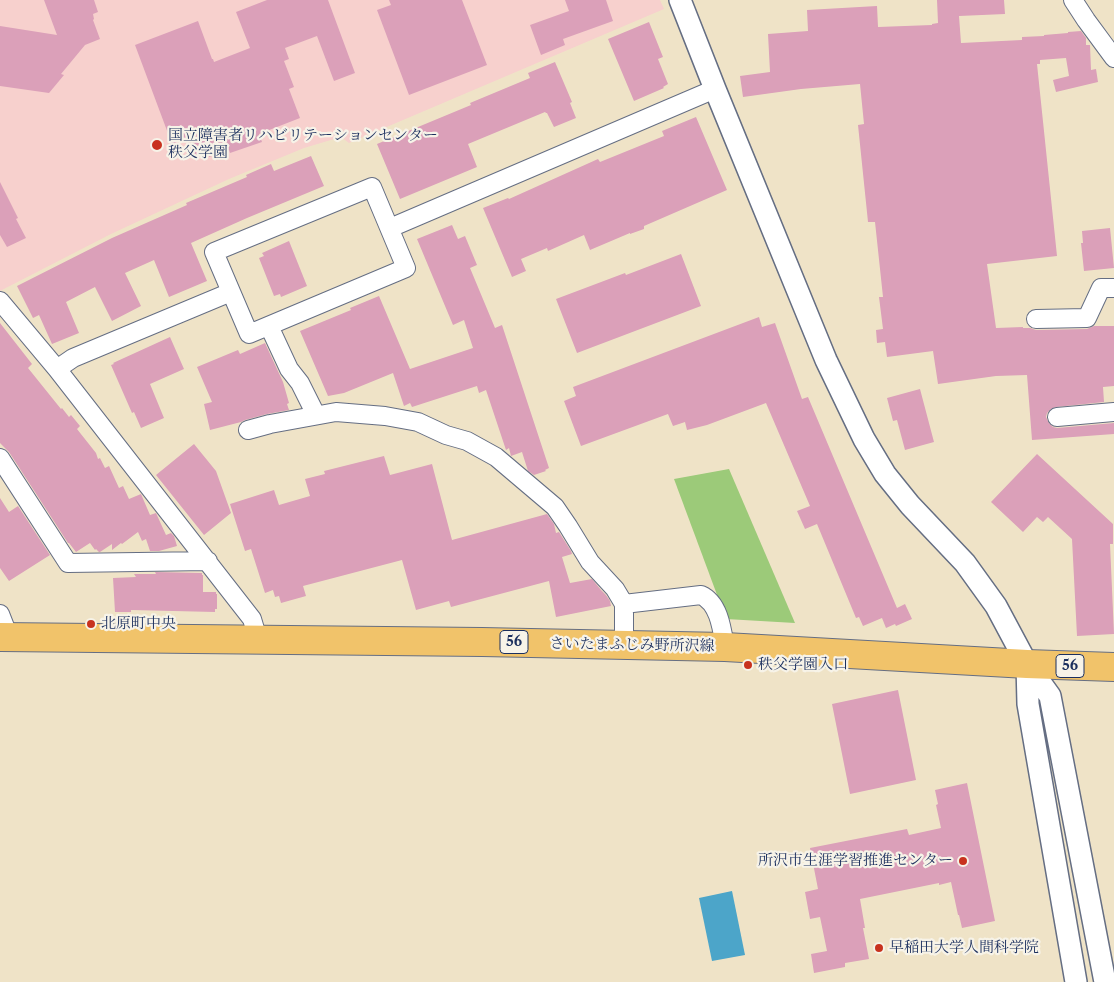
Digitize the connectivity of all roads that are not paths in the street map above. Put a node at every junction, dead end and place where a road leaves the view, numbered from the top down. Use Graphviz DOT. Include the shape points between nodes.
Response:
graph roads {
  1 [pos="680,0"];
  2 [pos="1073,0"];
  3 [pos="1114,58"];
  4 [pos="715,89"];
  5 [pos="390,228"];
  6 [pos="1114,288"];
  7 [pos="231,292"];
  8 [pos="0,301"];
  9 [pos="1036,319"];
  10 [pos="269,326"];
  11 [pos="57,369"];
  12 [pos="1114,412"];
  13 [pos="316,416"];
  14 [pos="1057,417"];
  15 [pos="248,430"];
  16 [pos="0,458"];
  17 [pos="208,561"];
  18 [pos="624,604"];
  19 [pos="3,630"];
  20 [pos="258,639"];
  21 [pos="624,645"];
  22 [pos="725,647"];
  23 [pos="1027,664"];
  24 [pos="1114,667"];
  25 [pos="1076,982"];
  26 [pos="1105,982"];
  1 -- 4 [label="street"];
  2 -- 3 [label="street"];
  4 -- 5 [label="street"];
  4 -- 23 [label="street" via="826,360 864,439 885,474 910,505 965,563 996,606"];
  5 -- 7 [label="street" via="372,187 214,252"];
  5 -- 10 [label="street" via="406,268"];
  6 -- 9 [label="street" via="1101,288 1087,318"];
  7 -- 10 [label="street" via="249,334"];
  7 -- 11 [label="street" via="72,358"];
  8 -- 11 [label="street"];
  10 -- 13 [label="street"];
  11 -- 17 [label="street"];
  12 -- 14 [label="street"];
  13 -- 15 [label="street"];
  13 -- 18 [label="street" via="336,412 418,422 467,440 496,457 555,507 590,562"];
  16 -- 17 [label="street" via="68,563"];
  17 -- 20 [label="street" via="252,619"];
  18 -- 21 [label="street"];
  18 -- 22 [label="street" via="701,594 713,606"];
  19 -- 20 [label="main road, さいたまふじみ野所沢線 / 56"];
  20 -- 21 [label="main road, さいたまふじみ野所沢線 / 56"];
  21 -- 22 [label="main road, さいたまふじみ野所沢線 / 56"];
  22 -- 23 [label="main road, さいたまふじみ野所沢線 / 56"];
  23 -- 24 [label="main road, さいたまふじみ野所沢線 / 56"];
  23 -- 25 [label="street" via="1028,704"];
  23 -- 26 [label="street" via="1050,696"];
}
